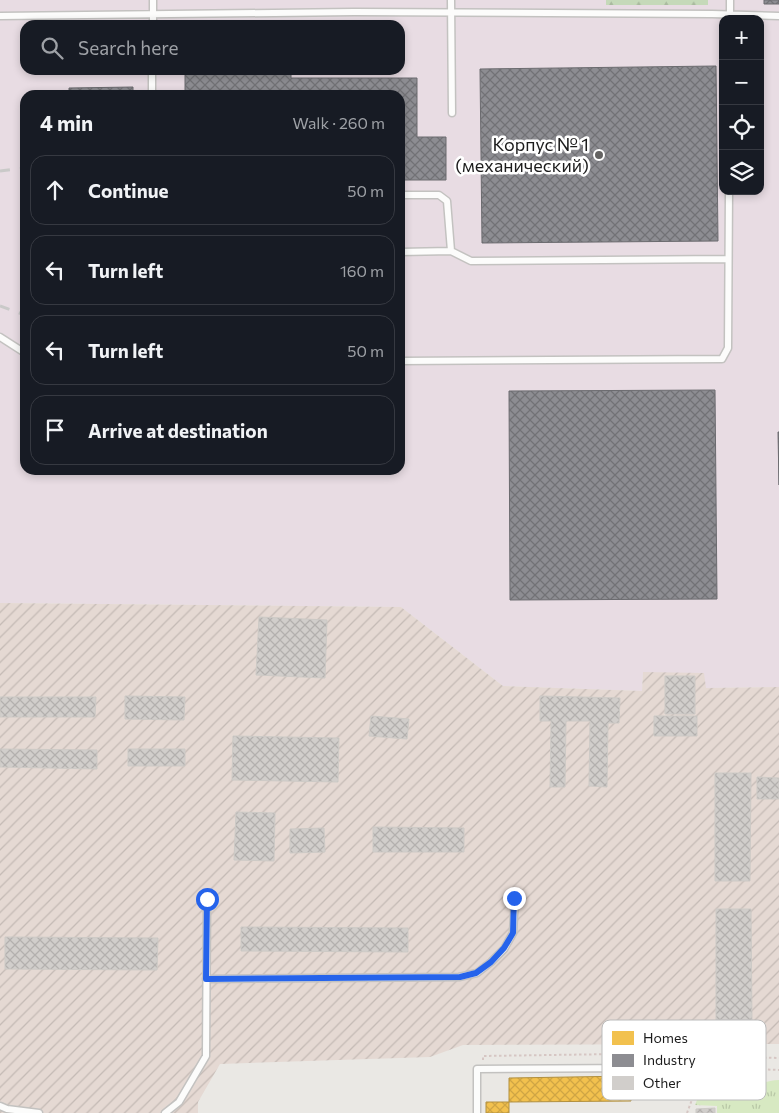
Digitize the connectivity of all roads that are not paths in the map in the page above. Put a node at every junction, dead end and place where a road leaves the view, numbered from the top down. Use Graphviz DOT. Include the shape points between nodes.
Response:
graph roads {
  1 [pos="153,0"];
  2 [pos="451,0"];
  3 [pos="730,0"];
  4 [pos="153,14"];
  5 [pos="451,14"];
  6 [pos="730,15"];
  7 [pos="0,16"];
  8 [pos="764,16"];
  9 [pos="779,16"];
  10 [pos="719,17"];
  11 [pos="153,20"];
  12 [pos="152,75"];
  13 [pos="152,90"];
  14 [pos="452,113"];
  15 [pos="405,195"];
  16 [pos="729,195"];
  17 [pos="451,251"];
  18 [pos="405,252"];
  19 [pos="728,259"];
  20 [pos="0,337"];
  21 [pos="20,350"];
  22 [pos="405,361"];
  23 [pos="514,898"];
  24 [pos="207,899"];
  25 [pos="206,979"];
  26 [pos="602,1068"];
  27 [pos="0,1106"];
  28 [pos="39,1113"];
  29 [pos="166,1113"];
  30 [pos="477,1113"];
  1 -- 4 [label="lane"];
  2 -- 5 [label="lane"];
  3 -- 6 [label="lane"];
  4 -- 5 [label="lane"];
  4 -- 7 [label="lane"];
  4 -- 11 [label="lane"];
  5 -- 10 [label="lane"];
  5 -- 14 [label="lane"];
  8 -- 9 [label="lane"];
  12 -- 13 [label="lane"];
  15 -- 17 [label="lane" via="439,195 447,201"];
  16 -- 19 [label="lane"];
  17 -- 18 [label="lane"];
  17 -- 19 [label="lane" via="471,261"];
  19 -- 22 [label="lane" via="728,348 722,359"];
  20 -- 21 [label="lane"];
  23 -- 25 [label="lane" via="513,933 504,948 476,973 460,977"];
  24 -- 25 [label="lane"];
  25 -- 29 [label="lane" via="206,1056 179,1102"];
  26 -- 30 [label="lane" via="477,1069"];
  27 -- 28 [label="lane"];
}
